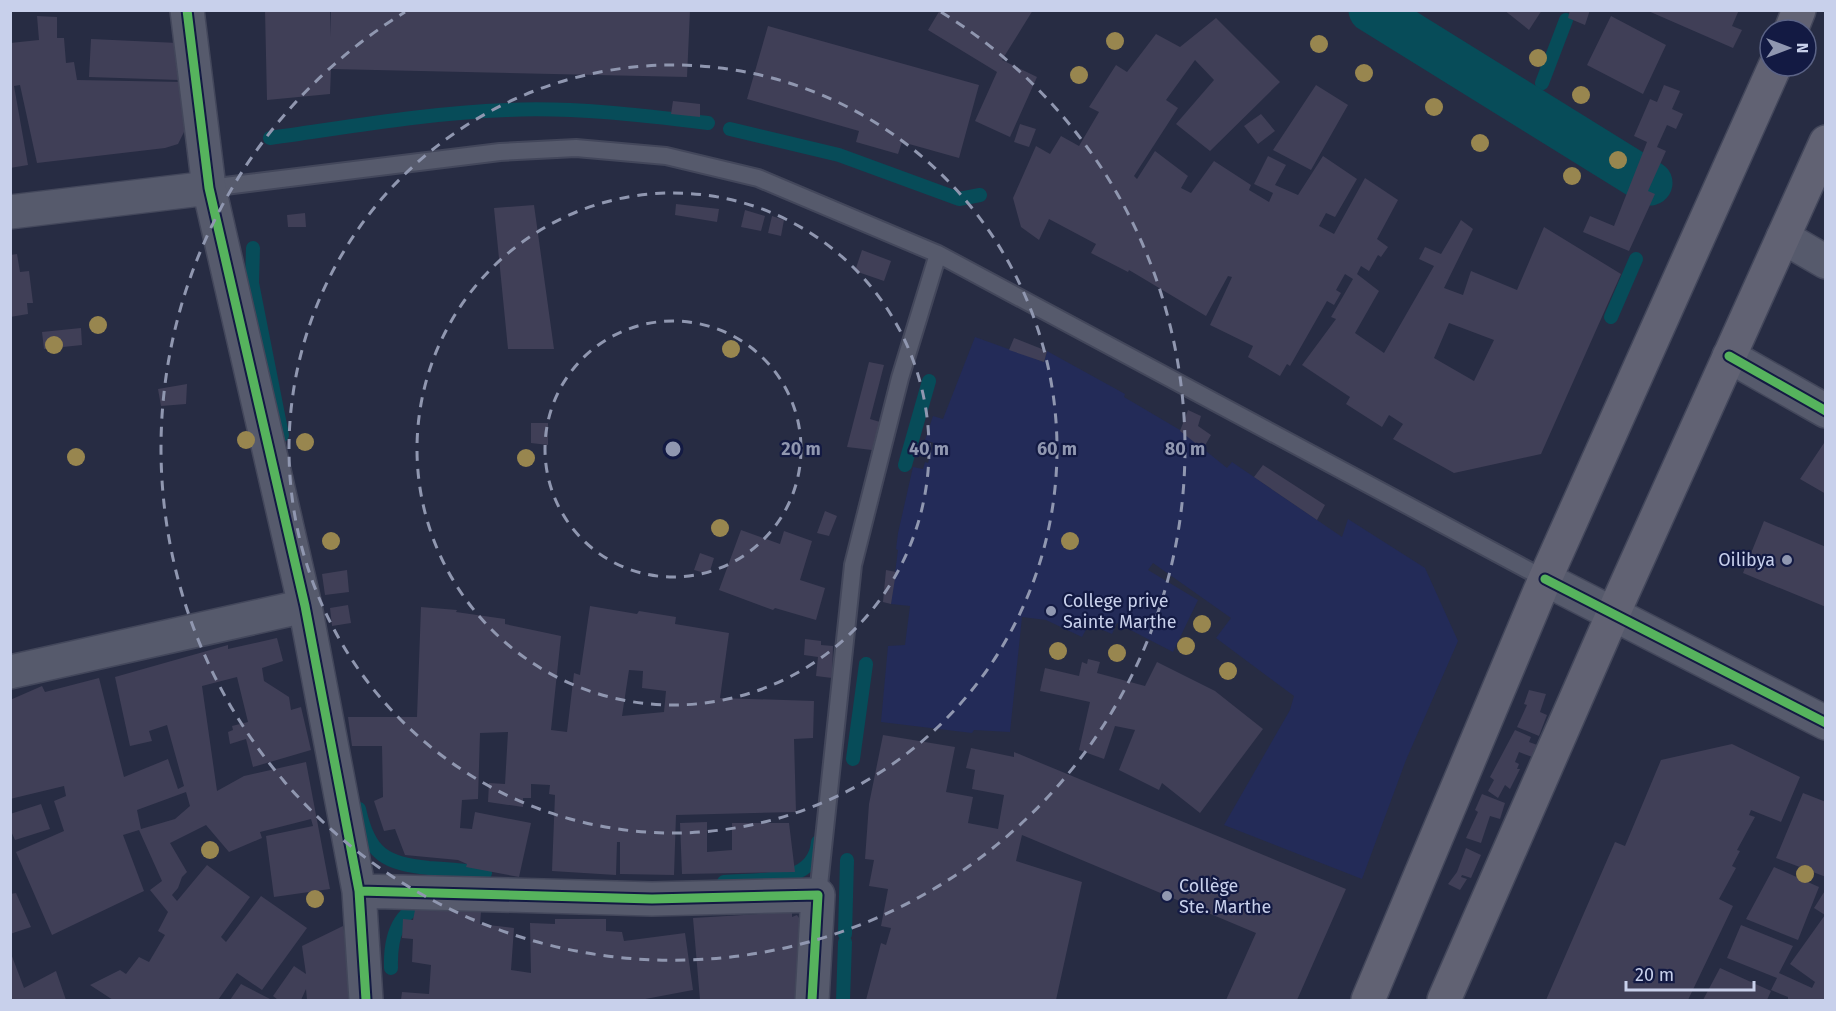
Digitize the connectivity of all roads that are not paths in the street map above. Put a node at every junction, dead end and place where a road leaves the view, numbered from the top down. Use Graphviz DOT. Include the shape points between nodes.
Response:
graph roads {
  1 [pos="187,10"];
  2 [pos="1769,78"];
  3 [pos="1826,142"];
  4 [pos="209,188"];
  5 [pos="10,212"];
  6 [pos="1783,237"];
  7 [pos="938,254"];
  8 [pos="1826,262"];
  9 [pos="1729,356"];
  10 [pos="1826,411"];
  11 [pos="1545,579"];
  12 [pos="305,606"];
  13 [pos="1613,615"];
  14 [pos="11,672"];
  15 [pos="1826,723"];
  16 [pos="359,891"];
  17 [pos="818,895"];
  18 [pos="366,1000"];
  19 [pos="812,1000"];
  20 [pos="1368,1000"];
  21 [pos="1444,1000"];
  1 -- 4 [label="street"];
  2 -- 11 [label="main road"];
  3 -- 6 [label="main road"];
  4 -- 5 [label="street"];
  4 -- 7 [label="lane" via="500,152 576,148 666,156 758,178"];
  4 -- 12 [label="street"];
  6 -- 8 [label="street"];
  6 -- 9 [label="main road"];
  7 -- 11 [label="lane"];
  7 -- 17 [label="lane" via="900,378 853,566"];
  9 -- 10 [label="street"];
  9 -- 13 [label="main road"];
  11 -- 13 [label="street"];
  11 -- 20 [label="main road"];
  12 -- 14 [label="street"];
  12 -- 16 [label="street"];
  13 -- 15 [label="street"];
  13 -- 21 [label="main road"];
  16 -- 17 [label="street" via="652,899"];
  16 -- 18 [label="street"];
  17 -- 19 [label="street"];
}
